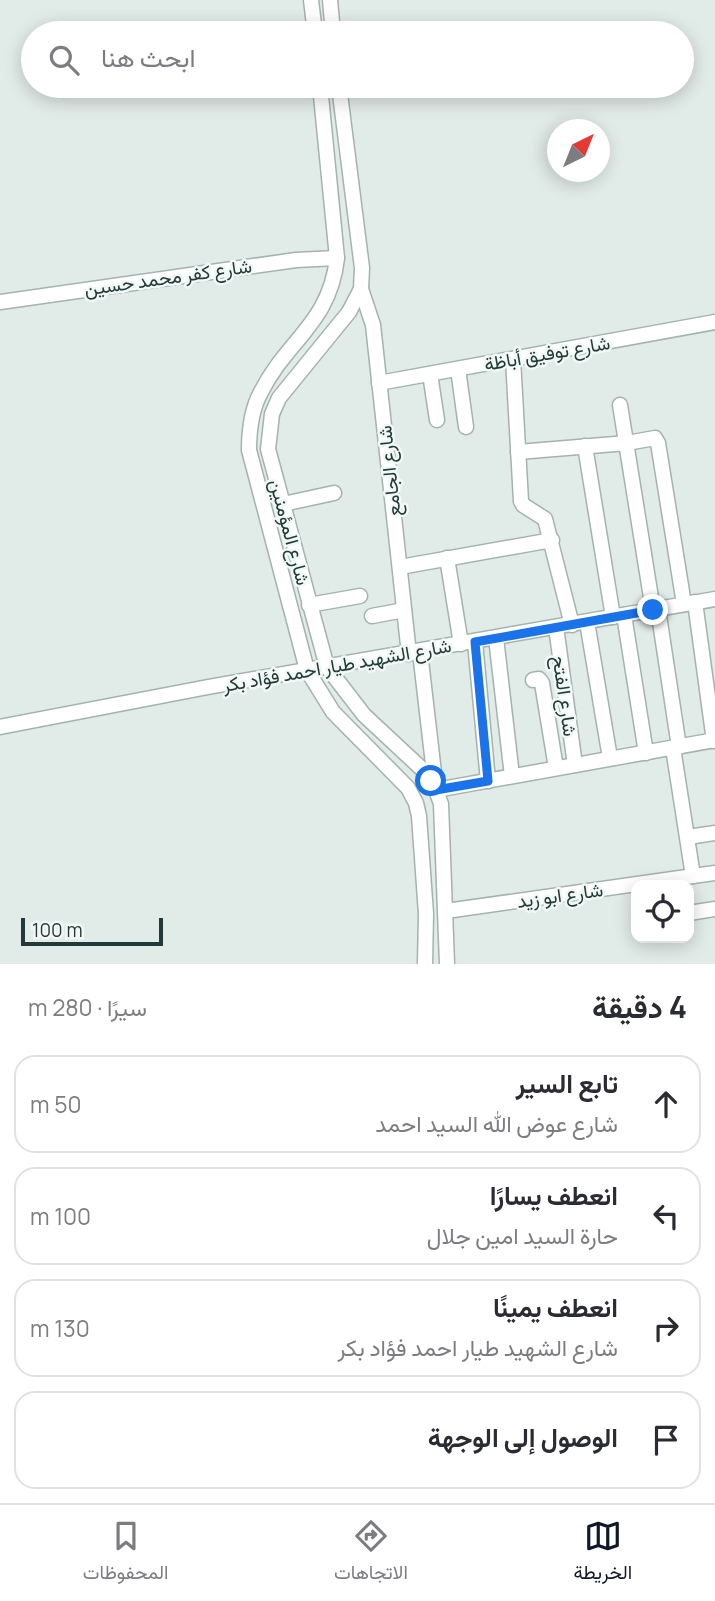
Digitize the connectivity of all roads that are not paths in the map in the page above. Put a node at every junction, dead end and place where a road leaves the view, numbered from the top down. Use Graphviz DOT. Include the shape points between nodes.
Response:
graph roads {
  1 [pos="311,0"];
  2 [pos="330,0"];
  3 [pos="314,21"];
  4 [pos="332,21"];
  5 [pos="321,98"];
  6 [pos="341,98"];
  7 [pos="337,258"];
  8 [pos="361,289"];
  9 [pos="0,302"];
  10 [pos="715,322"];
  11 [pos="513,359"];
  12 [pos="458,369"];
  13 [pos="430,374"];
  14 [pos="379,383"];
  15 [pos="620,405"];
  16 [pos="437,420"];
  17 [pos="466,427"];
  18 [pos="627,443"];
  19 [pos="585,446"];
  20 [pos="518,452"];
  21 [pos="334,492"];
  22 [pos="283,504"];
  23 [pos="552,540"];
  24 [pos="447,558"];
  25 [pos="400,566"];
  26 [pos="360,596"];
  27 [pos="715,599"];
  28 [pos="690,603"];
  29 [pos="309,605"];
  30 [pos="656,609"];
  31 [pos="404,610"];
  32 [pos="372,616"];
  33 [pos="618,616"];
  34 [pos="587,622"];
  35 [pos="572,625"];
  36 [pos="556,627"];
  37 [pos="496,638"];
  38 [pos="468,643"];
  39 [pos="414,653"];
  40 [pos="327,667"];
  41 [pos="307,670"];
  42 [pos="533,680"];
  43 [pos="0,727"];
  44 [pos="714,741"];
  45 [pos="676,748"];
  46 [pos="646,753"];
  47 [pos="610,758"];
  48 [pos="575,765"];
  49 [pos="556,768"];
  50 [pos="512,776"];
  51 [pos="488,781"];
  52 [pos="436,790"];
  53 [pos="715,833"];
  54 [pos="688,837"];
  55 [pos="715,873"];
  56 [pos="693,876"];
  57 [pos="715,909"];
  58 [pos="446,911"];
  59 [pos="694,911"];
  60 [pos="425,964"];
  61 [pos="447,964"];
  1 -- 3 [label="street"];
  2 -- 4 [label="street"];
  5 -- 7 [label="street, شارع المؤمنين"];
  6 -- 8 [label="street"];
  7 -- 9 [label="street, شارع كفر محمد حسين" via="284,261"];
  7 -- 41 [label="street, شارع المؤمنين" via="322,310 261,392 249,430 249,450"];
  8 -- 14 [label="street, شارع الجامع" via="373,325"];
  8 -- 22 [label="street, شارع المؤمنين" via="349,312 289,384 272,414 268,449"];
  10 -- 11 [label="street, شارع توفيق أباظة"];
  11 -- 12 [label="street, شارع توفيق أباظة"];
  11 -- 20 [label="street"];
  12 -- 13 [label="street, شارع توفيق أباظة"];
  12 -- 17 [label="street"];
  13 -- 14 [label="street, شارع توفيق أباظة"];
  13 -- 16 [label="street"];
  14 -- 25 [label="street, شارع الجامع"];
  15 -- 18 [label="street"];
  18 -- 19 [label="street"];
  18 -- 28 [label="street" via="657,440"];
  18 -- 30 [label="street"];
  19 -- 20 [label="street"];
  19 -- 33 [label="street"];
  20 -- 23 [label="street" via="521,501 543,516"];
  21 -- 22 [label="street"];
  22 -- 29 [label="street, شارع المؤمنين"];
  23 -- 24 [label="street"];
  23 -- 35 [label="street"];
  24 -- 25 [label="street"];
  24 -- 38 [label="street"];
  25 -- 31 [label="street, شارع الجامع"];
  26 -- 29 [label="street"];
  27 -- 28 [label="street, شارع الشهيد طيار احمد فؤاد بكر"];
  28 -- 30 [label="street, شارع الشهيد طيار احمد فؤاد بكر"];
  28 -- 44 [label="street"];
  29 -- 40 [label="street, شارع المؤمنين"];
  30 -- 33 [label="street, شارع الشهيد طيار احمد فؤاد بكر"];
  30 -- 45 [label="street"];
  31 -- 32 [label="street"];
  31 -- 39 [label="street, شارع الجامع"];
  33 -- 34 [label="street, شارع الشهيد طيار احمد فؤاد بكر"];
  33 -- 46 [label="street"];
  34 -- 35 [label="street, شارع الشهيد طيار احمد فؤاد بكر"];
  34 -- 47 [label="street"];
  35 -- 36 [label="street, شارع الشهيد طيار احمد فؤاد بكر"];
  36 -- 37 [label="street, شارع الشهيد طيار احمد فؤاد بكر"];
  36 -- 48 [label="street, شارع الفتح"];
  37 -- 38 [label="street, شارع الشهيد طيار احمد فؤاد بكر"];
  37 -- 50 [label="street"];
  38 -- 39 [label="street, شارع الشهيد طيار احمد فؤاد بكر"];
  38 -- 51 [label="street"];
  39 -- 40 [label="street, شارع الشهيد طيار احمد فؤاد بكر"];
  39 -- 52 [label="street, شارع الجامع"];
  40 -- 41 [label="street, شارع الشهيد طيار احمد فؤاد بكر"];
  40 -- 52 [label="street, شارع المؤمنين" via="349,698 423,770"];
  41 -- 43 [label="street, شارع الشهيد طيار احمد فؤاد بكر"];
  41 -- 60 [label="street, شارع المؤمنين" via="332,712 396,774 416,803 426,914"];
  42 -- 49 [label="street" via="542,683"];
  44 -- 45 [label="street"];
  45 -- 46 [label="street"];
  45 -- 54 [label="street"];
  46 -- 47 [label="street"];
  47 -- 48 [label="street"];
  48 -- 49 [label="street"];
  49 -- 50 [label="street"];
  50 -- 51 [label="street"];
  51 -- 52 [label="street"];
  52 -- 58 [label="street, شارع المؤمنين" via="441,804"];
  53 -- 54 [label="street"];
  54 -- 56 [label="street"];
  55 -- 56 [label="street, شارع ابو زيد"];
  56 -- 58 [label="street, شارع ابو زيد"];
  57 -- 59 [label="street"];
  58 -- 61 [label="street, شارع المؤمنين"];
}
